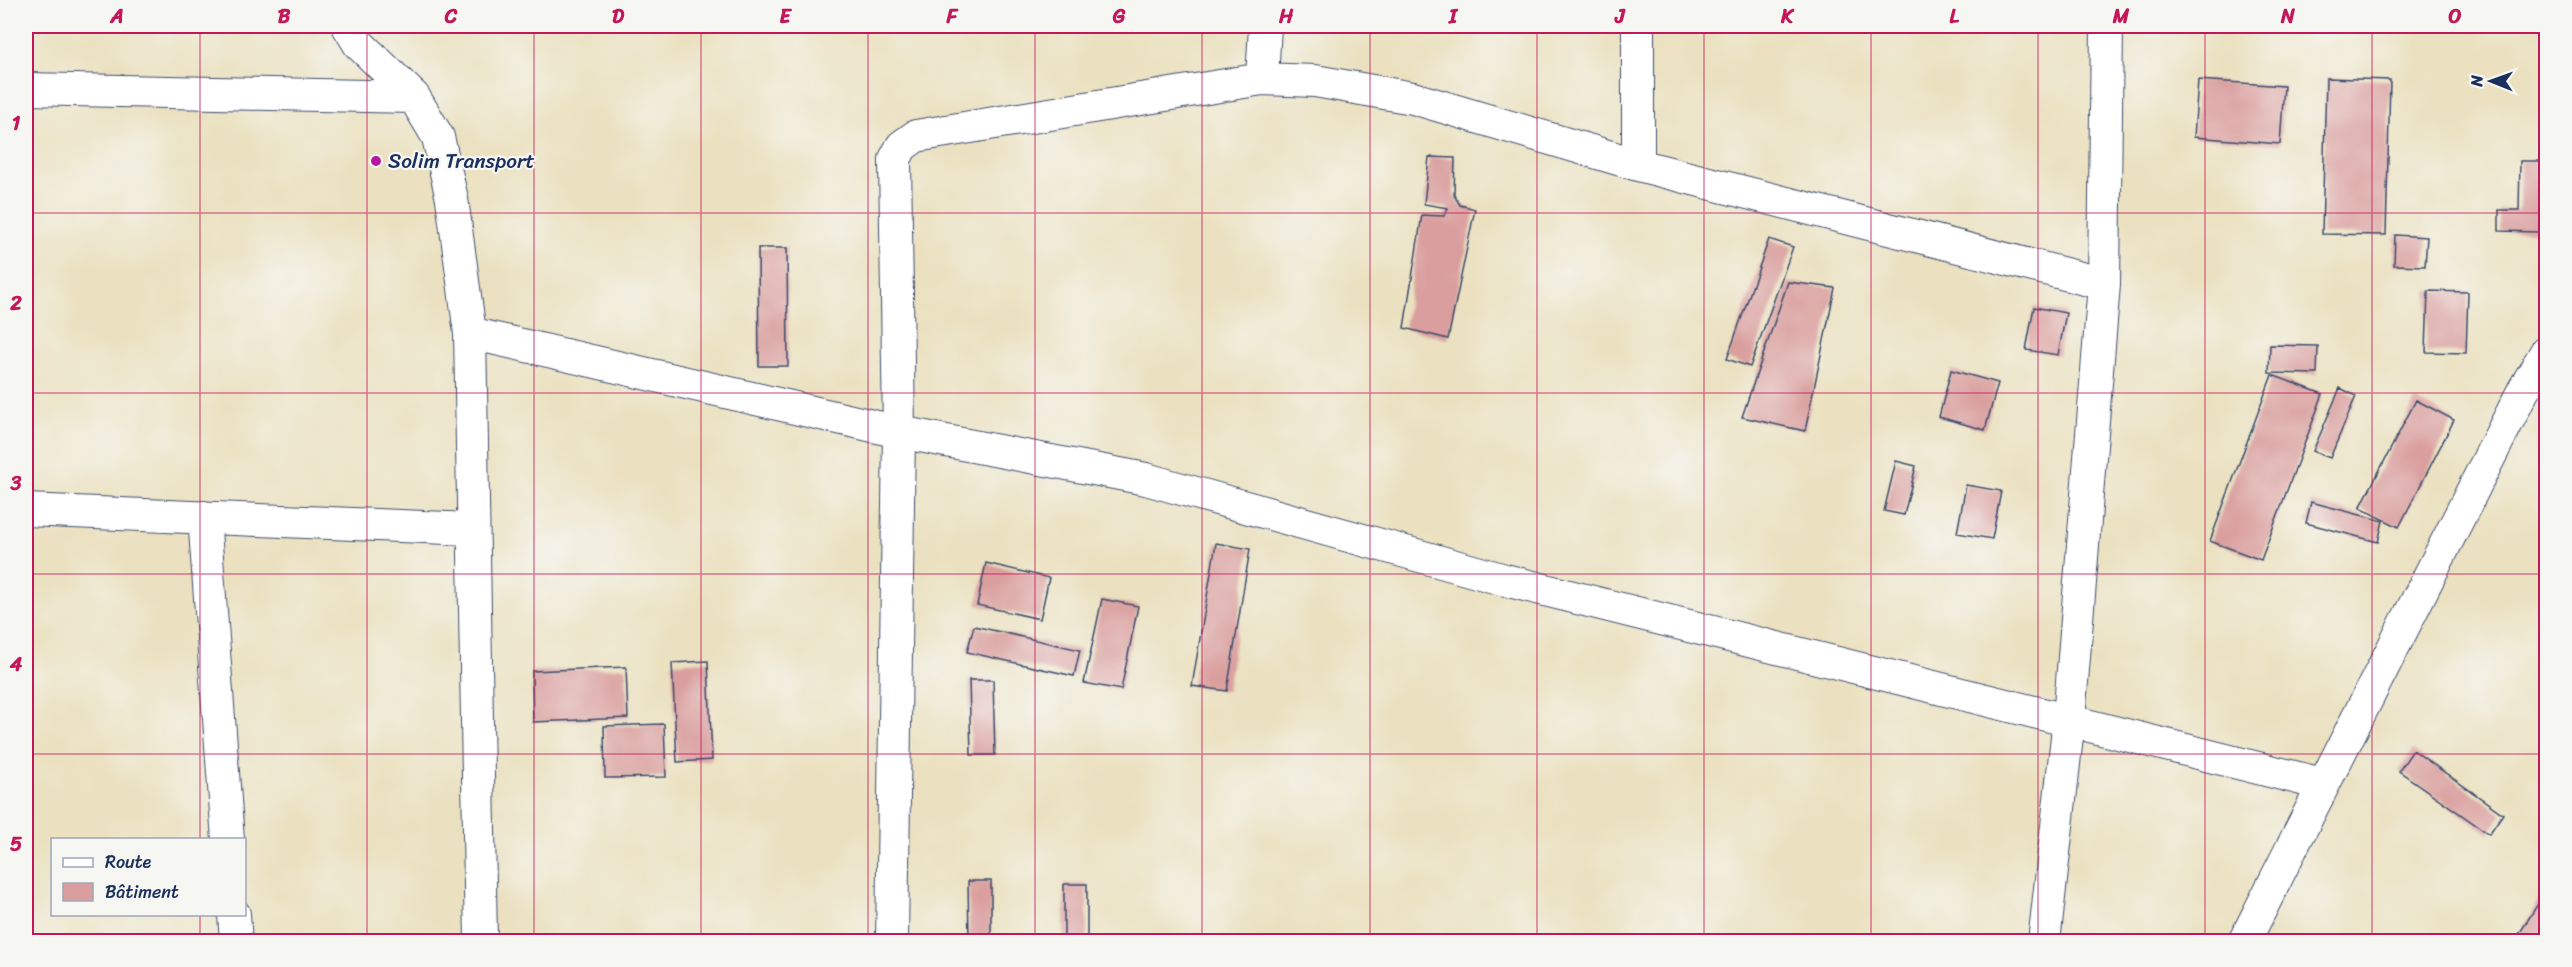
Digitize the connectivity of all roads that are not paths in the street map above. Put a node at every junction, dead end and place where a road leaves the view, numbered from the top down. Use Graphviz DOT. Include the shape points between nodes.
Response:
graph roads {
  1 [pos="348,26"];
  2 [pos="1265,26"];
  3 [pos="1638,26"];
  4 [pos="2107,26"];
  5 [pos="1262,79"];
  6 [pos="26,89"];
  7 [pos="414,97"];
  8 [pos="1638,165"];
  9 [pos="2104,284"];
  10 [pos="470,333"];
  11 [pos="2547,352"];
  12 [pos="2535,395"];
  13 [pos="898,432"];
  14 [pos="26,510"];
  15 [pos="204,518"];
  16 [pos="471,529"];
  17 [pos="2069,719"];
  18 [pos="2322,784"];
  19 [pos="228,838"];
  20 [pos="234,916"];
  21 [pos="236,942"];
  22 [pos="481,942"];
  23 [pos="892,942"];
  24 [pos="2044,942"];
  25 [pos="2244,942"];
  1 -- 7 [label="street" via="359,44"];
  2 -- 5 [label="street"];
  3 -- 8 [label="street"];
  4 -- 9 [label="street"];
  5 -- 8 [label="street" via="1315,81 1413,98"];
  5 -- 13 [label="street" via="916,136 902,146 896,159"];
  6 -- 7 [label="street"];
  7 -- 10 [label="street" via="438,137 452,199"];
  8 -- 9 [label="street"];
  9 -- 17 [label="street"];
  10 -- 13 [label="street"];
  10 -- 16 [label="street"];
  11 -- 12 [label="street"];
  12 -- 18 [label="street"];
  13 -- 17 [label="street" via="1146,479 1505,580"];
  13 -- 23 [label="street"];
  14 -- 15 [label="street"];
  15 -- 16 [label="street"];
  15 -- 19 [label="street"];
  16 -- 22 [label="street"];
  17 -- 18 [label="street"];
  17 -- 24 [label="street"];
  18 -- 25 [label="street"];
  20 -- 21 [label="street"];
}
